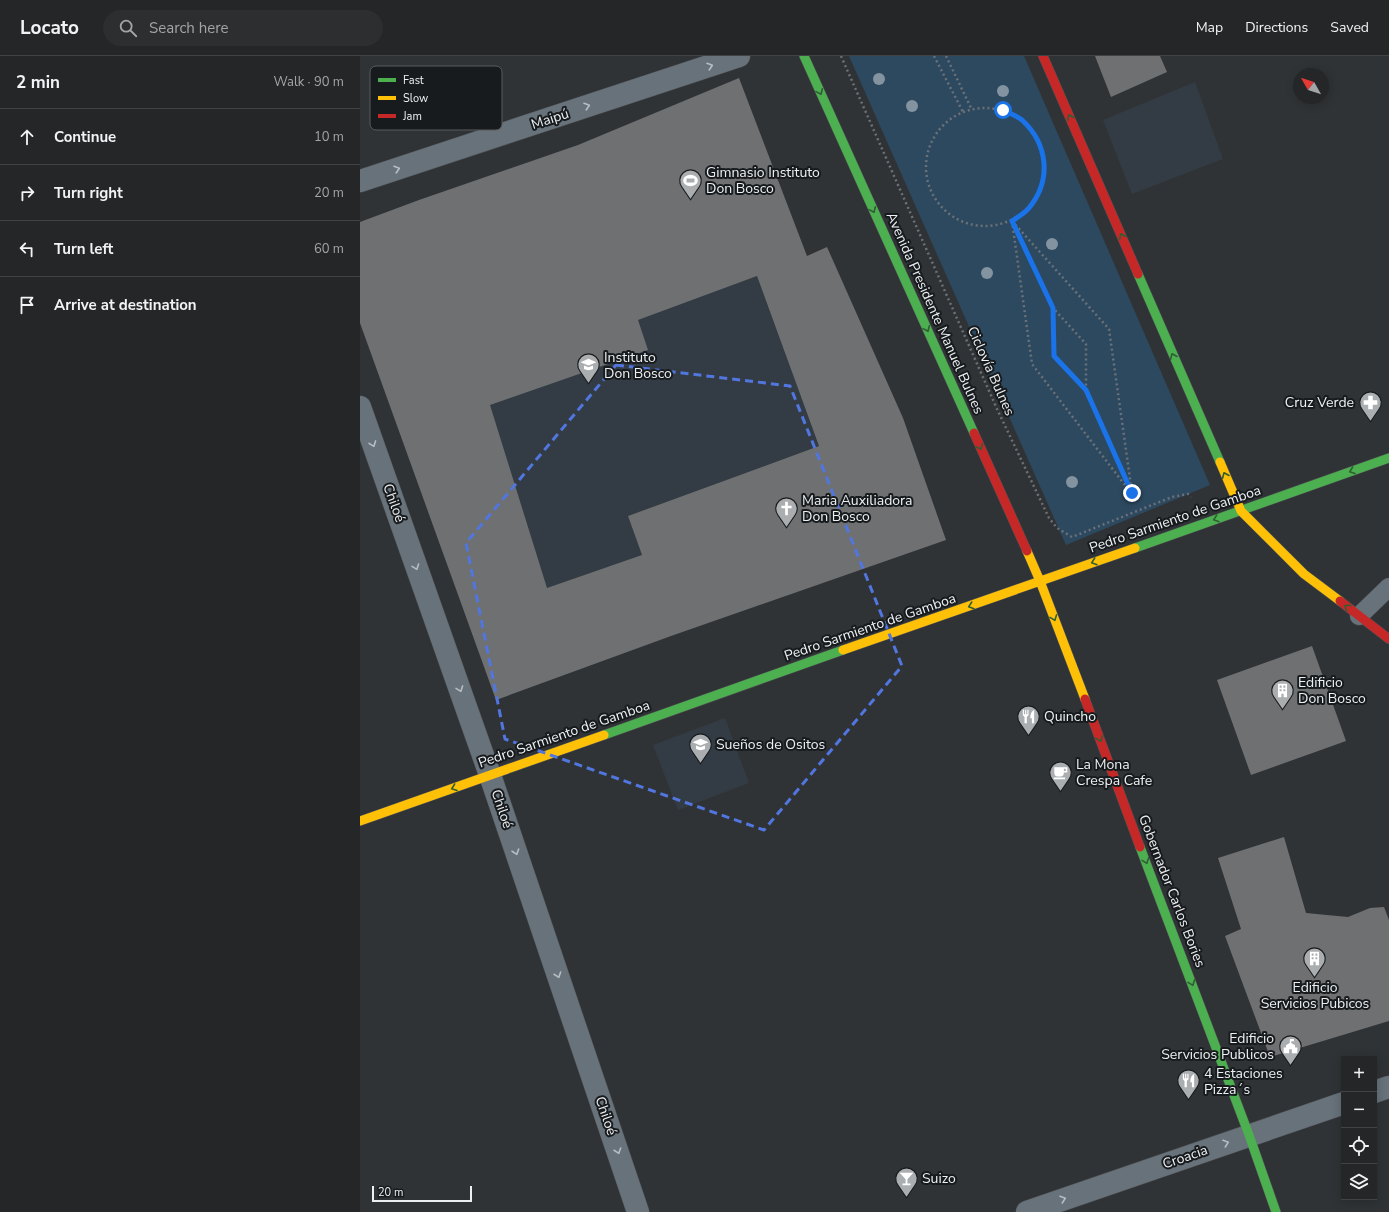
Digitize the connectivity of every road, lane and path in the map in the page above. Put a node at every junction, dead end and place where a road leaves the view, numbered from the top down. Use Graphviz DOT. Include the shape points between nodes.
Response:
graph roads {
  1 [pos="739,56"];
  2 [pos="804,56"];
  3 [pos="841,56"];
  4 [pos="934,56"];
  5 [pos="946,56"];
  6 [pos="1043,56"];
  7 [pos="972,110"];
  8 [pos="963,112"];
  9 [pos="360,181"];
  10 [pos="1012,221"];
  11 [pos="1053,308"];
  12 [pos="1086,390"];
  13 [pos="360,407"];
  14 [pos="1389,458"];
  15 [pos="1132,493"];
  16 [pos="1241,511"];
  17 [pos="1211,521"];
  18 [pos="1040,581"];
  19 [pos="1389,587"];
  20 [pos="1359,616"];
  21 [pos="1389,639"];
  22 [pos="490,775"];
  23 [pos="360,821"];
  24 [pos="1389,1087"];
  25 [pos="1377,1091"];
  26 [pos="1341,1104"];
  27 [pos="1249,1135"];
  28 [pos="638,1212"];
  29 [pos="1026,1212"];
  30 [pos="1276,1212"];
  9 -- 1 [label="street, Maipú, one-way"];
  2 -- 18 [label="main road, Avenida Presidente Manuel Bulnes, one-way"];
  3 -- 17 [label="path, Ciclovía Bulnes" via="997,409 1049,518 1057,528 1072,537 1172,497 1188,494"];
  4 -- 8 [label="path"];
  5 -- 7 [label="path"];
  16 -- 6 [label="main road, one-way"];
  7 -- 8 [label="path"];
  7 -- 10 [label="path" via="1003,110 1021,119 1035,134 1043,152 1045,172 1040,192 1028,209"];
  8 -- 10 [label="path" via="947,122 934,137 926,174 931,192 942,208 957,220 975,226 994,226"];
  10 -- 11 [label="path"];
  10 -- 15 [label="path" via="1032,364"];
  10 -- 15 [label="path" via="1109,330"];
  11 -- 12 [label="path" via="1054,356"];
  11 -- 12 [label="path" via="1086,344"];
  12 -- 15 [label="path"];
  13 -- 22 [label="street, Chiloé, one-way"];
  14 -- 16 [label="main road, Pedro Sarmiento de Gamboa, one-way"];
  16 -- 17 [label="main road, Pedro Sarmiento de Gamboa, one-way"];
  20 -- 16 [label="main road, one-way" via="1304,574"];
  17 -- 18 [label="main road, Pedro Sarmiento de Gamboa, one-way"];
  18 -- 22 [label="main road, Pedro Sarmiento de Gamboa, one-way"];
  18 -- 27 [label="main road, Gobernador Carlos Bories, one-way"];
  19 -- 20 [label="lane"];
  20 -- 21 [label="main road"];
  22 -- 23 [label="main road, Pedro Sarmiento de Gamboa, one-way"];
  22 -- 28 [label="street, Chiloé, one-way"];
  24 -- 25 [label="street"];
  26 -- 27 [label="street, Croacia"];
  29 -- 27 [label="street, Croacia, one-way"];
  27 -- 30 [label="main road, Gobernador Carlos Bories"];
}
